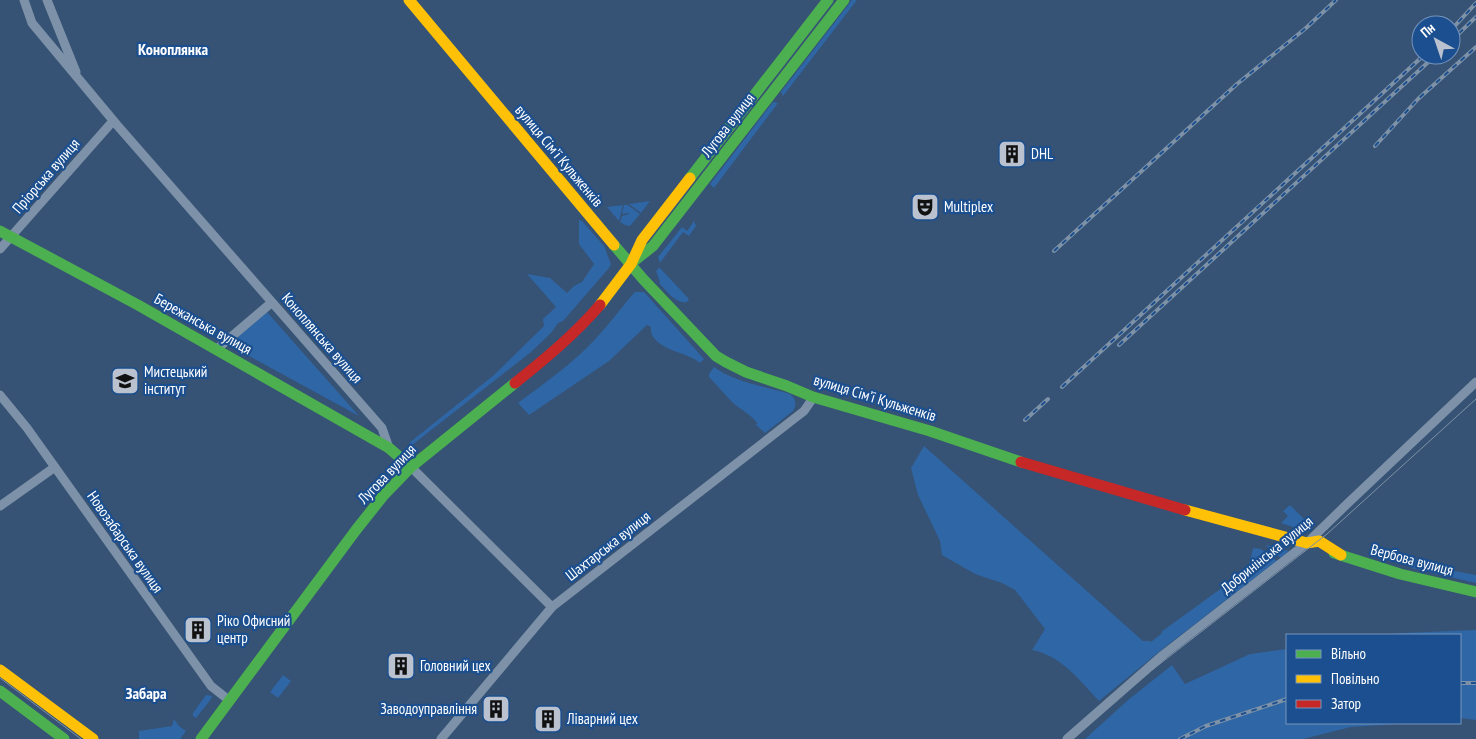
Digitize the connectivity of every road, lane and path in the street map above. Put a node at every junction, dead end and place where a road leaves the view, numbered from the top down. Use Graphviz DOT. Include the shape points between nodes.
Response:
graph roads {
  1 [pos="24,0"];
  2 [pos="47,0"];
  3 [pos="408,0"];
  4 [pos="828,0"];
  5 [pos="844,0"];
  6 [pos="78,78"];
  7 [pos="113,121"];
  8 [pos="0,231"];
  9 [pos="10,237"];
  10 [pos="0,249"];
  11 [pos="631,264"];
  12 [pos="272,303"];
  13 [pos="217,349"];
  14 [pos="1476,382"];
  15 [pos="0,395"];
  16 [pos="813,398"];
  17 [pos="389,448"];
  18 [pos="55,467"];
  19 [pos="410,467"];
  20 [pos="0,506"];
  21 [pos="1307,543"];
  22 [pos="1476,592"];
  23 [pos="552,607"];
  24 [pos="0,670"];
  25 [pos="0,691"];
  26 [pos="230,701"];
  27 [pos="64,739"];
  28 [pos="93,739"];
  29 [pos="202,739"];
  30 [pos="441,739"];
  31 [pos="1067,739"];
  1 -- 6 [label="street, Коноплянська вулиця" via="32,23"];
  2 -- 6 [label="street, Коноплянська вулиця"];
  3 -- 11 [label="main road, вулиця Сімʼї Кульженків"];
  4 -- 11 [label="main road, Лугова вулиця" via="642,240"];
  5 -- 11 [label="main road, Лугова вулиця" via="652,246"];
  6 -- 7 [label="street, Коноплянська вулиця"];
  7 -- 9 [label="street, Пріорська вулиця"];
  7 -- 12 [label="street, Коноплянська вулиця"];
  8 -- 9 [label="main road, Бережанська вулиця"];
  9 -- 10 [label="street, Пріорська вулиця"];
  9 -- 13 [label="main road, Бережанська вулиця"];
  11 -- 16 [label="main road, вулиця Сімʼї Кульженків" via="726,364"];
  11 -- 19 [label="main road, Лугова вулиця" via="584,325"];
  12 -- 13 [label="street"];
  12 -- 17 [label="street, Коноплянська вулиця" via="382,428"];
  13 -- 17 [label="main road, Бережанська вулиця"];
  14 -- 21 [label="street, Добринінська вулиця"];
  15 -- 18 [label="street, Новозабарська вулиця"];
  16 -- 21 [label="main road, вулиця Сімʼї Кульженків" via="930,431 1042,469"];
  16 -- 23 [label="street, Шахтарська вулиця" via="804,411"];
  17 -- 19 [label="main road, Коноплянська вулиця"];
  18 -- 20 [label="street"];
  18 -- 26 [label="street, Новозабарська вулиця" via="211,686"];
  19 -- 23 [label="street, Коноплянська вулиця"];
  19 -- 26 [label="main road, Лугова вулиця" via="356,530"];
  21 -- 22 [label="main road, Вербова вулиця" via="1400,574"];
  21 -- 31 [label="street, Добринінська вулиця" via="1163,655"];
  23 -- 30 [label="street, Шахтарська вулиця"];
  24 -- 28 [label="main road"];
  25 -- 27 [label="main road"];
  26 -- 29 [label="main road, Лугова вулиця"];
}
